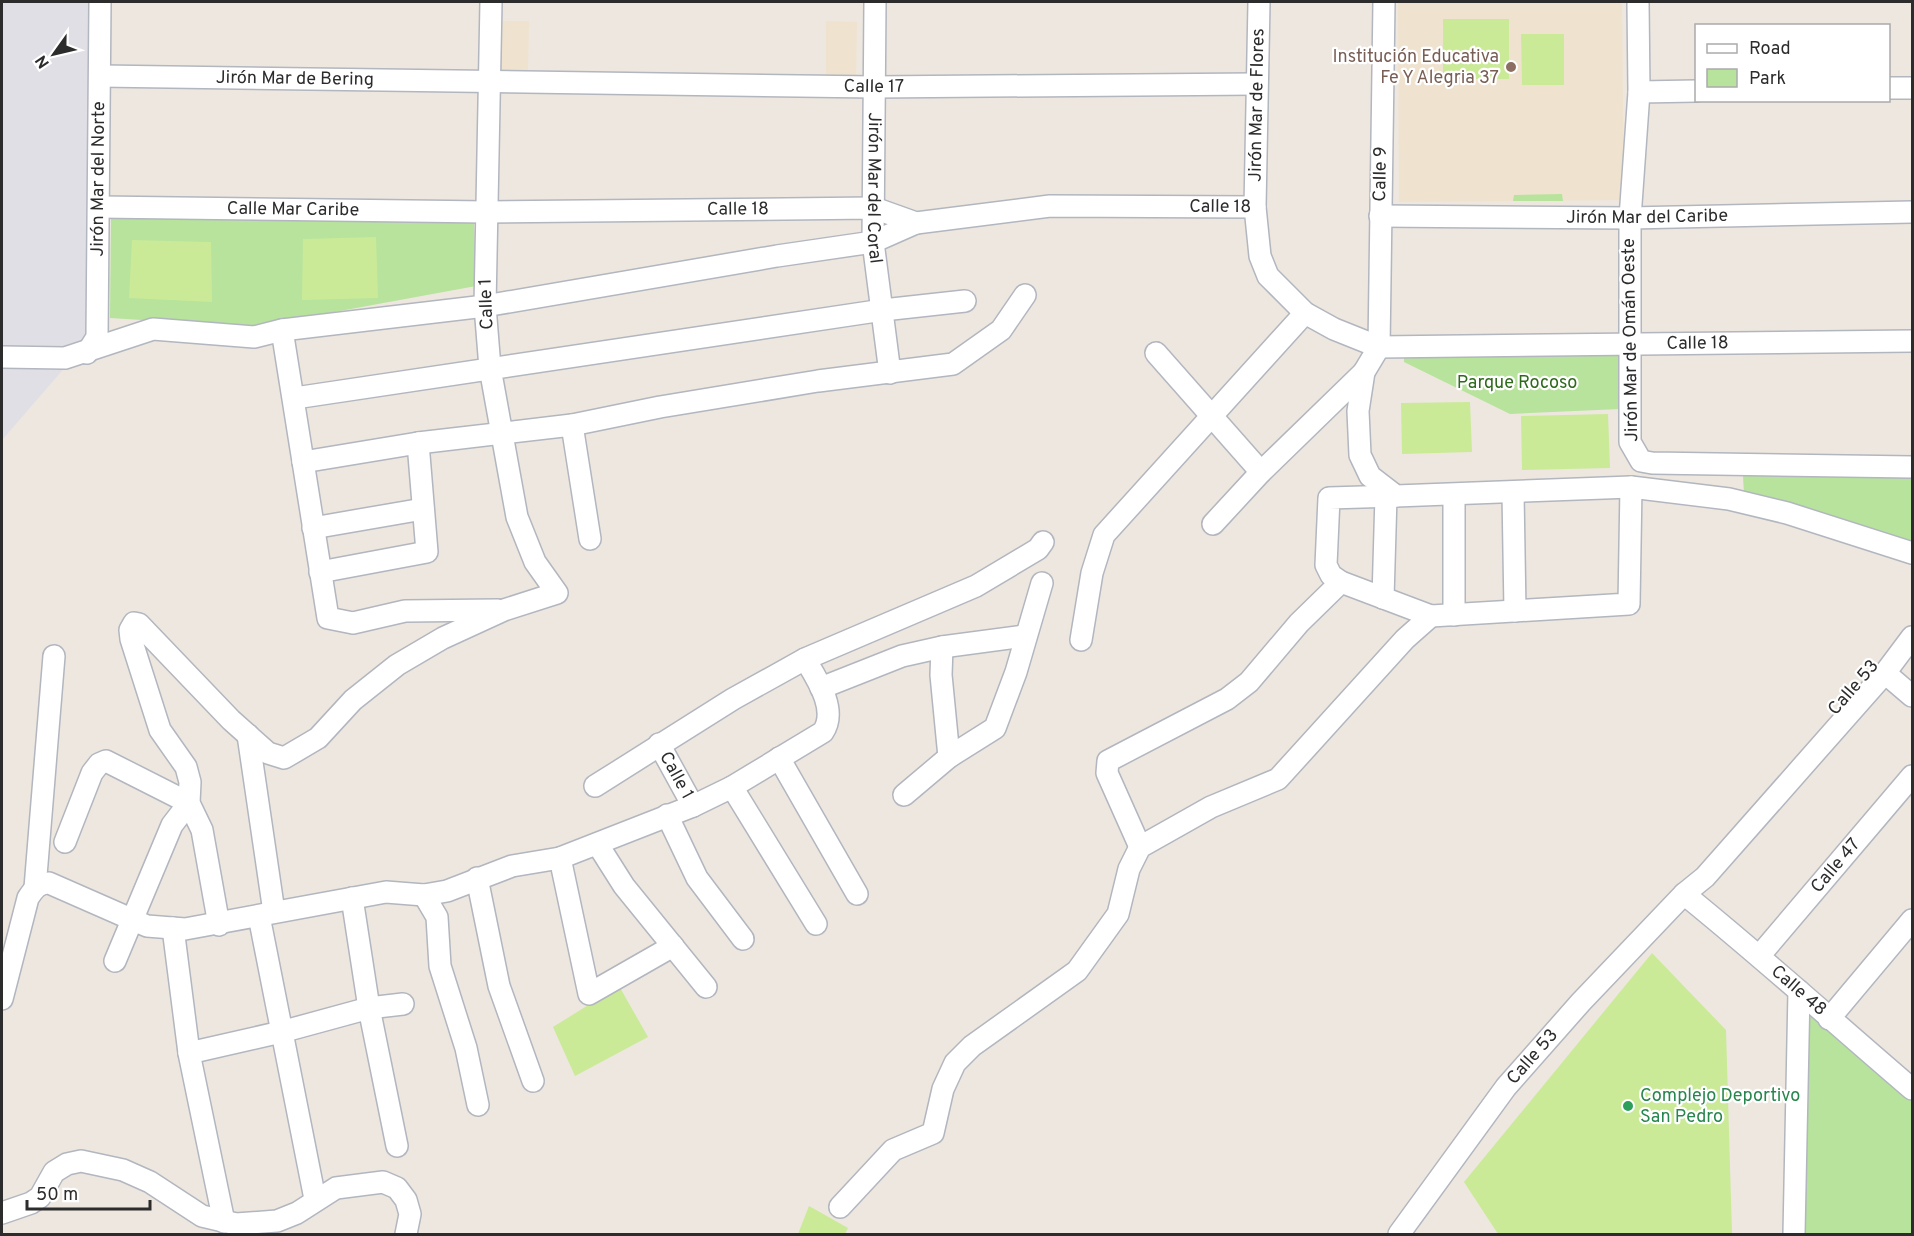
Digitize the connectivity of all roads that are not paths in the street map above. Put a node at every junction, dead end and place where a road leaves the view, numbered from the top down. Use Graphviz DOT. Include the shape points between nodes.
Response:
graph roads {
  1 [pos="100,2"];
  2 [pos="491,2"];
  3 [pos="875,2"];
  4 [pos="1258,2"];
  5 [pos="1384,2"];
  6 [pos="1638,2"];
  7 [pos="100,76"];
  8 [pos="490,80"];
  9 [pos="1256,84"];
  10 [pos="874,87"];
  11 [pos="1890,88"];
  12 [pos="1912,88"];
  13 [pos="1695,91"];
  14 [pos="1639,92"];
  15 [pos="99,207"];
  16 [pos="1255,207"];
  17 [pos="874,208"];
  18 [pos="487,212"];
  19 [pos="1912,212"];
  20 [pos="1380,216"];
  21 [pos="1630,218"];
  22 [pos="916,223"];
  23 [pos="873,242"];
  24 [pos="1025,295"];
  25 [pos="965,301"];
  26 [pos="485,306"];
  27 [pos="884,310"];
  28 [pos="1305,313"];
  29 [pos="282,330"];
  30 [pos="1912,341"];
  31 [pos="1628,346"];
  32 [pos="1379,347"];
  33 [pos="87,353"];
  34 [pos="1156,353"];
  35 [pos="2,357"];
  36 [pos="490,368"];
  37 [pos="1364,372"];
  38 [pos="890,373"];
  39 [pos="295,398"];
  40 [pos="1212,418"];
  41 [pos="572,425"];
  42 [pos="501,432"];
  43 [pos="418,443"];
  44 [pos="303,462"];
  45 [pos="1912,467"];
  46 [pos="1261,472"];
  47 [pos="1630,487"];
  48 [pos="1513,493"];
  49 [pos="1454,495"];
  50 [pos="1391,496"];
  51 [pos="423,509"];
  52 [pos="1213,524"];
  53 [pos="313,528"];
  54 [pos="590,539"];
  55 [pos="1043,542"];
  56 [pos="1912,553"];
  57 [pos="320,572"];
  58 [pos="1341,582"];
  59 [pos="1042,583"];
  60 [pos="1383,598"];
  61 [pos="504,610"];
  62 [pos="1515,611"];
  63 [pos="1454,615"];
  64 [pos="1431,616"];
  65 [pos="1912,622"];
  66 [pos="1025,636"];
  67 [pos="1912,637"];
  68 [pos="1081,640"];
  69 [pos="942,647"];
  70 [pos="54,656"];
  71 [pos="805,658"];
  72 [pos="1885,673"];
  73 [pos="821,688"];
  74 [pos="1912,696"];
  75 [pos="248,735"];
  76 [pos="658,744"];
  77 [pos="949,757"];
  78 [pos="779,758"];
  79 [pos="1912,776"];
  80 [pos="595,786"];
  81 [pos="732,787"];
  82 [pos="904,795"];
  83 [pos="189,803"];
  84 [pos="693,806"];
  85 [pos="667,815"];
  86 [pos="65,842"];
  87 [pos="598,845"];
  88 [pos="1140,848"];
  89 [pos="560,858"];
  90 [pos="477,878"];
  91 [pos="35,888"];
  92 [pos="857,894"];
  93 [pos="1684,894"];
  94 [pos="424,895"];
  95 [pos="352,898"];
  96 [pos="267,914"];
  97 [pos="130,920"];
  98 [pos="1912,920"];
  99 [pos="816,924"];
  100 [pos="219,925"];
  101 [pos="172,928"];
  102 [pos="743,939"];
  103 [pos="1905,942"];
  104 [pos="673,946"];
  105 [pos="1760,955"];
  106 [pos="115,961"];
  107 [pos="706,987"];
  108 [pos="1799,991"];
  109 [pos="2,999"];
  110 [pos="403,1004"];
  111 [pos="369,1008"];
  112 [pos="1829,1019"];
  113 [pos="281,1032"];
  114 [pos="189,1053"];
  115 [pos="533,1081"];
  116 [pos="1912,1089"];
  117 [pos="478,1105"];
  118 [pos="397,1146"];
  119 [pos="315,1199"];
  120 [pos="840,1207"];
  121 [pos="2,1213"];
  122 [pos="224,1222"];
  123 [pos="406,1234"];
  124 [pos="1399,1234"];
  125 [pos="1794,1234"];
  1 -- 7 [label="street, Jirón Mar del Norte"];
  2 -- 8 [label="street, Calle 1"];
  3 -- 10 [label="street, Jirón Mar del Coral"];
  4 -- 9 [label="street, Jirón Mar de Flores"];
  5 -- 20 [label="street, Calle 9"];
  6 -- 14 [label="street, Jirón Mar de Omán Oeste"];
  7 -- 8 [label="street, Jirón Mar de Bering"];
  7 -- 15 [label="street, Jirón Mar del Norte"];
  8 -- 10 [label="street, Calle 17"];
  8 -- 18 [label="street, Calle 1"];
  9 -- 10 [label="street, Calle 17"];
  9 -- 16 [label="street, Jirón Mar de Flores"];
  10 -- 17 [label="street, Jirón Mar del Coral"];
  11 -- 12 [label="street"];
  13 -- 14 [label="street"];
  14 -- 21 [label="street, Jirón Mar de Omán Oeste"];
  15 -- 18 [label="street, Calle Mar Caribe"];
  15 -- 33 [label="street, Jirón Mar del Norte" via="97,337"];
  16 -- 22 [label="street, Calle 18" via="1050,206"];
  16 -- 28 [label="street, Calle 18" via="1263,267"];
  17 -- 18 [label="street, Calle 18"];
  17 -- 22 [label="street, Calle 18"];
  17 -- 23 [label="street, Jirón Mar del Coral"];
  18 -- 26 [label="street, Calle 1"];
  19 -- 21 [label="street, Jirón Mar del Caribe"];
  20 -- 21 [label="street, Jirón Mar del Caribe"];
  20 -- 32 [label="street, Calle 9"];
  21 -- 31 [label="street, Jirón Mar de Omán Oeste"];
  22 -- 23 [label="street"];
  23 -- 26 [label="street"];
  23 -- 27 [label="street, Jirón Mar del Coral"];
  24 -- 38 [label="street" via="1001,330 953,364"];
  25 -- 27 [label="street"];
  26 -- 29 [label="street"];
  26 -- 36 [label="street, Calle 1"];
  27 -- 36 [label="street"];
  27 -- 38 [label="street, Jirón Mar del Coral"];
  28 -- 32 [label="street, Calle 18"];
  28 -- 40 [label="street"];
  29 -- 33 [label="street" via="254,337 153,329"];
  29 -- 39 [label="street"];
  30 -- 31 [label="street, Calle 18"];
  31 -- 32 [label="street, Calle 18"];
  31 -- 45 [label="street, Jirón Mar de Omán Oeste" via="1630,442 1641,461"];
  32 -- 37 [label="street"];
  33 -- 35 [label="street" via="65,358"];
  34 -- 40 [label="street"];
  36 -- 39 [label="street"];
  36 -- 42 [label="street, Calle 1"];
  37 -- 46 [label="street"];
  37 -- 50 [label="street" via="1358,411 1360,455 1370,476"];
  38 -- 41 [label="street" via="818,381"];
  39 -- 44 [label="street"];
  40 -- 46 [label="street"];
  40 -- 68 [label="street" via="1104,536 1092,573"];
  41 -- 42 [label="street"];
  41 -- 54 [label="street"];
  42 -- 43 [label="street"];
  42 -- 61 [label="street, Calle 1" via="516,517 535,562 557,593"];
  43 -- 44 [label="street"];
  43 -- 51 [label="street"];
  44 -- 53 [label="street"];
  46 -- 52 [label="street"];
  47 -- 48 [label="street"];
  47 -- 56 [label="street" via="1741,502"];
  47 -- 62 [label="street" via="1629,604"];
  48 -- 49 [label="street"];
  48 -- 62 [label="street"];
  49 -- 50 [label="street"];
  49 -- 63 [label="street"];
  50 -- 58 [label="street" via="1329,498 1326,565"];
  50 -- 60 [label="street"];
  51 -- 53 [label="street"];
  51 -- 57 [label="street" via="427,552"];
  53 -- 57 [label="street"];
  55 -- 71 [label="street" via="1038,549 976,586"];
  57 -- 61 [label="street" via="328,618 339,622 405,611"];
  58 -- 60 [label="street"];
  58 -- 88 [label="street" via="1299,623 1249,682 1227,699 1108,762 1107,773"];
  59 -- 66 [label="street"];
  60 -- 64 [label="street"];
  61 -- 75 [label="street" via="397,665 353,700 318,738 284,758 268,753"];
  62 -- 63 [label="street"];
  63 -- 64 [label="street"];
  64 -- 88 [label="street" via="1405,639 1278,779 1211,807"];
  65 -- 93 [label="street, Calle 53" via="1693,872"];
  66 -- 69 [label="street"];
  66 -- 77 [label="street" via="995,728"];
  67 -- 72 [label="street, Calle 53"];
  69 -- 73 [label="street" via="902,656"];
  69 -- 77 [label="street"];
  70 -- 91 [label="street"];
  71 -- 73 [label="street"];
  71 -- 76 [label="street"];
  72 -- 74 [label="street"];
  72 -- 93 [label="street, Calle 53" via="1705,877"];
  73 -- 78 [label="street" via="829,723 823,732"];
  75 -- 83 [label="street" via="134,623 131,639 142,677 160,730 186,767"];
  75 -- 96 [label="street"];
  76 -- 80 [label="street"];
  76 -- 84 [label="street, Calle 1"];
  77 -- 82 [label="street"];
  78 -- 81 [label="street"];
  78 -- 92 [label="street"];
  79 -- 105 [label="street, Calle 47"];
  81 -- 84 [label="street"];
  81 -- 99 [label="street"];
  83 -- 86 [label="street" via="106,761 92,773"];
  83 -- 97 [label="street" via="172,825"];
  83 -- 100 [label="street" via="202,830"];
  84 -- 85 [label="street"];
  85 -- 87 [label="street"];
  85 -- 102 [label="street" via="698,878"];
  87 -- 89 [label="street"];
  87 -- 104 [label="street" via="624,886"];
  88 -- 120 [label="street" via="1129,869 1118,914 1077,971 972,1046 955,1063 943,1089 933,1133 893,1150"];
  89 -- 90 [label="street" via="512,866"];
  89 -- 104 [label="street" via="589,994"];
  90 -- 94 [label="street" via="447,891"];
  90 -- 115 [label="street" via="499,986"];
  91 -- 97 [label="street" via="49,883"];
  91 -- 109 [label="street" via="28,898"];
  93 -- 105 [label="street, Calle 48"];
  93 -- 124 [label="street, Calle 53" via="1506,1087"];
  94 -- 95 [label="street" via="386,892"];
  94 -- 117 [label="street" via="437,917 440,966 466,1048"];
  95 -- 96 [label="street"];
  95 -- 111 [label="street"];
  96 -- 100 [label="street"];
  96 -- 113 [label="street"];
  97 -- 101 [label="street"];
  97 -- 106 [label="street"];
  98 -- 103 [label="street"];
  100 -- 101 [label="street"];
  101 -- 114 [label="street"];
  103 -- 112 [label="street"];
  104 -- 107 [label="street"];
  105 -- 108 [label="street, Calle 48"];
  108 -- 112 [label="street, Calle 48"];
  108 -- 125 [label="street"];
  110 -- 111 [label="street"];
  111 -- 113 [label="street"];
  111 -- 118 [label="street"];
  112 -- 116 [label="street, Calle 48"];
  113 -- 114 [label="street"];
  113 -- 119 [label="street"];
  114 -- 122 [label="street"];
  119 -- 122 [label="street" via="297,1213 277,1221"];
  119 -- 123 [label="street" via="347,1185 390,1184 409,1207"];
  121 -- 122 [label="street" via="31,1203 40,1197 54,1172 81,1161 123,1170 150,1182 202,1216"];
}
